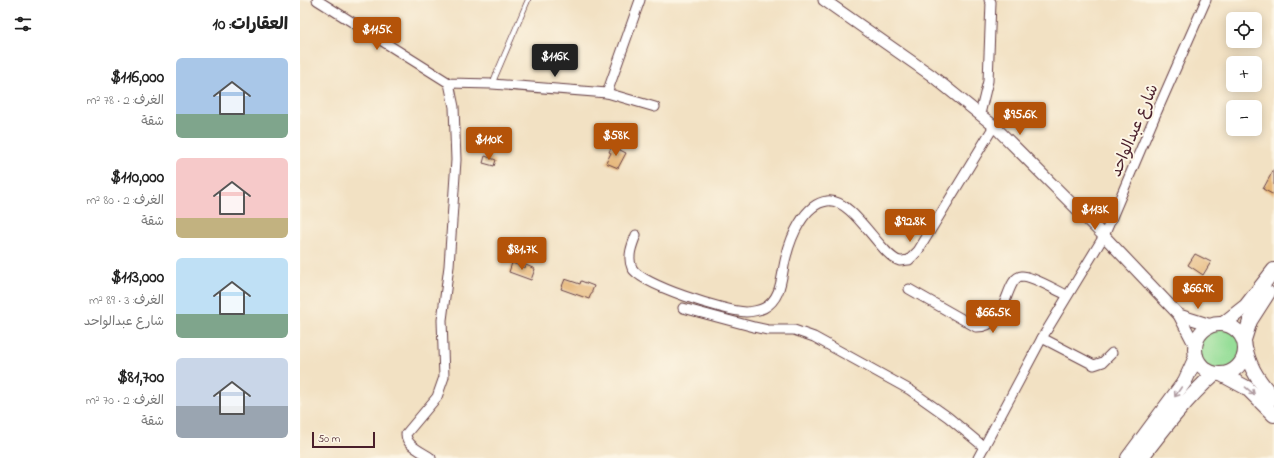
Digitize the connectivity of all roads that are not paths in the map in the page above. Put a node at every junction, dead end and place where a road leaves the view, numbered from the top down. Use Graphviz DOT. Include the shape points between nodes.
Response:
graph roads {
  1 [pos="316,0"];
  2 [pos="528,0"];
  3 [pos="640,0"];
  4 [pos="824,0"];
  5 [pos="1206,0"];
  6 [pos="990,1"];
  7 [pos="449,83"];
  8 [pos="492,84"];
  9 [pos="607,93"];
  10 [pos="655,107"];
  11 [pos="980,114"];
  12 [pos="994,126"];
  13 [pos="636,235"];
  14 [pos="1104,236"];
  15 [pos="1274,270"];
  16 [pos="909,289"];
  17 [pos="1271,295"];
  18 [pos="1068,296"];
  19 [pos="683,308"];
  20 [pos="1179,315"];
  21 [pos="1217,325"];
  22 [pos="1042,338"];
  23 [pos="1245,346"];
  24 [pos="1196,352"];
  25 [pos="1112,353"];
  26 [pos="1218,374"];
  27 [pos="1274,398"];
  28 [pos="1274,415"];
  29 [pos="984,447"];
  30 [pos="431,458"];
  31 [pos="978,458"];
  32 [pos="1128,458"];
  33 [pos="1141,458"];
  1 -- 7 [label="street"];
  2 -- 8 [label="lane"];
  3 -- 9 [label="street"];
  4 -- 11 [label="street"];
  5 -- 14 [label="street, شارع عبدالواحد"];
  6 -- 11 [label="street" via="988,81"];
  7 -- 8 [label="street"];
  7 -- 30 [label="street" via="454,107 456,160 449,266 442,320 444,378 437,397 406,434 409,443"];
  8 -- 9 [label="street"];
  9 -- 10 [label="street"];
  11 -- 12 [label="street"];
  12 -- 13 [label="street" via="918,251 909,260 900,261 889,255 865,225 839,203 830,200 819,202 806,214 793,236 778,291 772,303 763,309 747,312 700,302 641,277 632,267 630,253"];
  12 -- 14 [label="street"];
  14 -- 18 [label="street, شارع عبدالواحد"];
  14 -- 20 [label="street"];
  15 -- 21 [label="main road" via="1246,306"];
  16 -- 18 [label="street" via="976,327 991,324 1018,277 1031,278"];
  17 -- 23 [label="main road" via="1250,321"];
  18 -- 22 [label="street, شارع عبدالواحد"];
  19 -- 29 [label="street" via="754,327 794,330 814,337 910,390"];
  20 -- 21 [label="street"];
  20 -- 24 [label="street"];
  21 -- 23 [label="main road" via="1232,326 1239,332"];
  21 -- 24 [label="main road" via="1204,330 1198,338"];
  22 -- 25 [label="street" via="1094,365 1103,362"];
  22 -- 29 [label="street, شارع عبدالواحد"];
  23 -- 26 [label="main road" via="1243,360 1238,367 1230,373"];
  23 -- 27 [label="main road" via="1257,379"];
  24 -- 26 [label="main road" via="1206,370"];
  24 -- 32 [label="main road, one-way" via="1177,394"];
  26 -- 28 [label="main road, one-way" via="1247,388"];
  26 -- 33 [label="main road" via="1197,389"];
  29 -- 31 [label="street, شارع عبدالواحد"];
}
